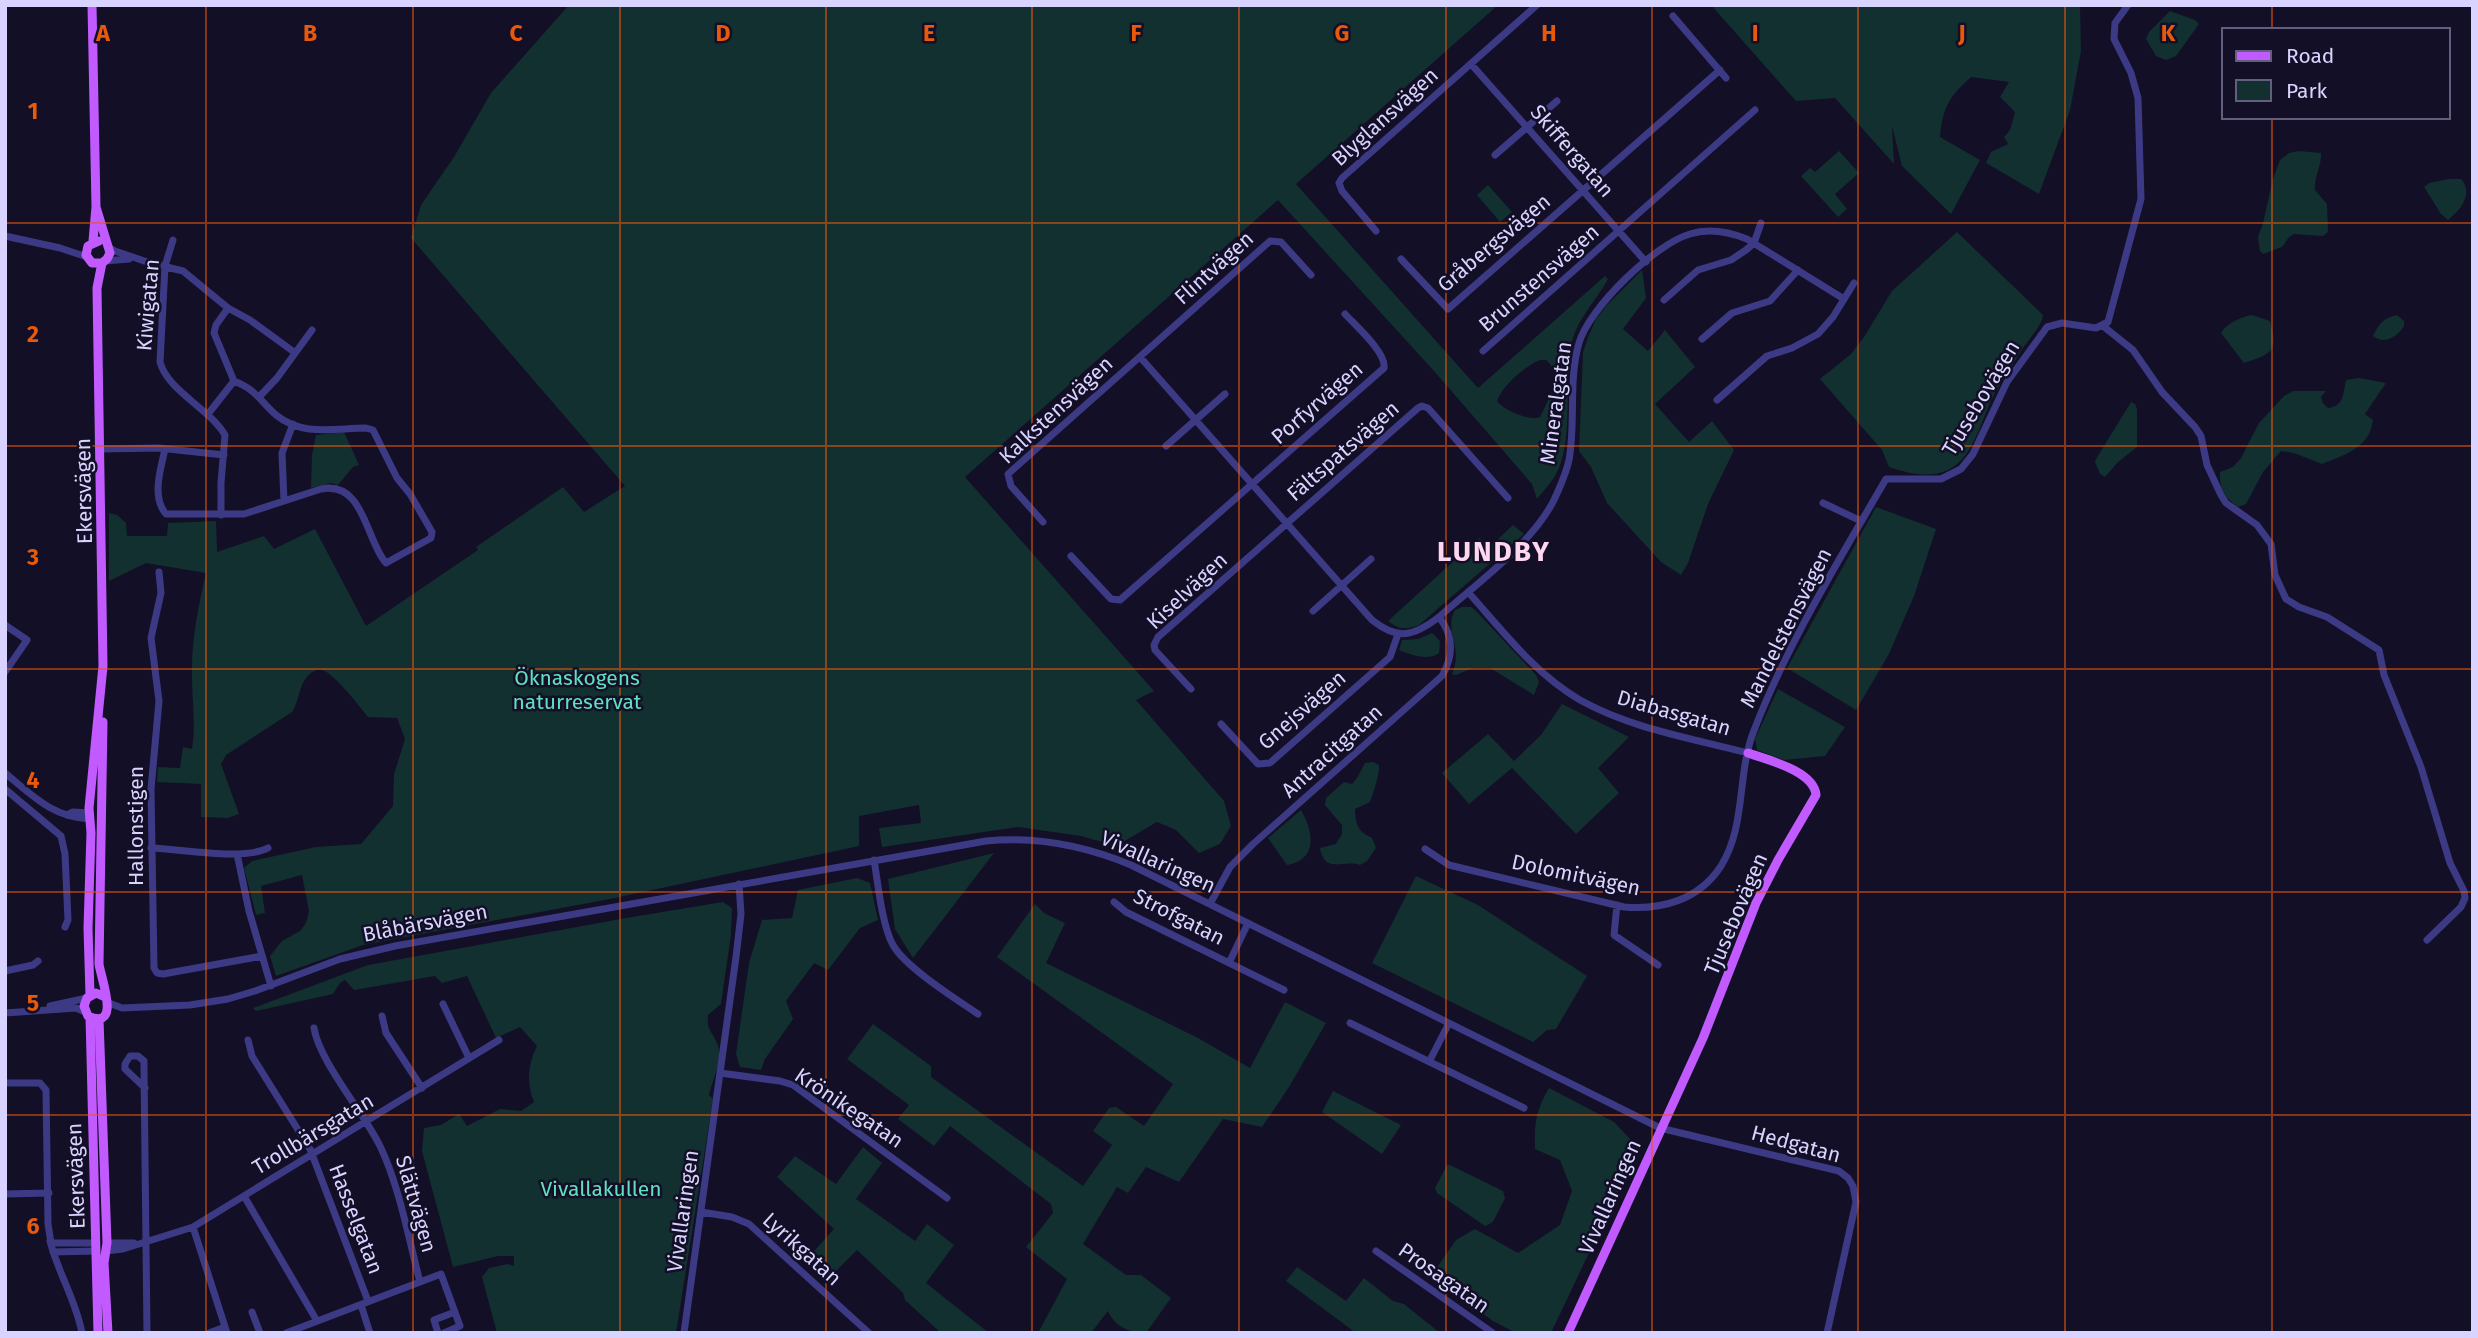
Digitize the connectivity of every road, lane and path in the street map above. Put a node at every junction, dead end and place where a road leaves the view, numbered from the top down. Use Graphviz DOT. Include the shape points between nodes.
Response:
graph roads {
  1 [pos="92,5"];
  2 [pos="1537,5"];
  3 [pos="2128,5"];
  4 [pos="1673,16"];
  5 [pos="1471,64"];
  6 [pos="1720,70"];
  7 [pos="1726,78"];
  8 [pos="1557,101"];
  9 [pos="1755,110"];
  10 [pos="1527,127"];
  11 [pos="1495,155"];
  12 [pos="1583,191"];
  13 [pos="96,207"];
  14 [pos="1761,223"];
  15 [pos="1376,231"];
  16 [pos="1618,231"];
  17 [pos="5,236"];
  18 [pos="173,240"];
  19 [pos="1754,243"];
  20 [pos="91,244"];
  21 [pos="107,246"];
  22 [pos="60,248"];
  23 [pos="88,259"];
  24 [pos="1401,259"];
  25 [pos="144,261"];
  26 [pos="104,262"];
  27 [pos="1646,262"];
  28 [pos="165,266"];
  29 [pos="1798,270"];
  30 [pos="1311,275"];
  31 [pos="1854,283"];
  32 [pos="97,288"];
  33 [pos="1844,299"];
  34 [pos="1664,300"];
  35 [pos="228,308"];
  36 [pos="1345,314"];
  37 [pos="2103,326"];
  38 [pos="312,330"];
  39 [pos="1702,339"];
  40 [pos="1483,351"];
  41 [pos="294,352"];
  42 [pos="1140,357"];
  43 [pos="234,382"];
  44 [pos="1225,394"];
  45 [pos="260,397"];
  46 [pos="1717,400"];
  47 [pos="208,414"];
  48 [pos="1196,420"];
  49 [pos="293,424"];
  50 [pos="1166,446"];
  51 [pos="100,449"];
  52 [pos="165,449"];
  53 [pos="224,455"];
  54 [pos="1907,478"];
  55 [pos="1252,484"];
  56 [pos="1508,498"];
  57 [pos="284,501"];
  58 [pos="1823,503"];
  59 [pos="221,515"];
  60 [pos="1043,522"];
  61 [pos="1861,522"];
  62 [pos="1287,523"];
  63 [pos="1071,556"];
  64 [pos="1371,559"];
  65 [pos="159,572"];
  66 [pos="1342,586"];
  67 [pos="1468,592"];
  68 [pos="1313,611"];
  69 [pos="1439,617"];
  70 [pos="5,625"];
  71 [pos="1398,634"];
  72 [pos="5,672"];
  73 [pos="1191,689"];
  74 [pos="1221,724"];
  75 [pos="1748,753"];
  76 [pos="5,773"];
  77 [pos="5,789"];
  78 [pos="95,816"];
  79 [pos="151,848"];
  80 [pos="268,848"];
  81 [pos="1425,849"];
  82 [pos="237,854"];
  83 [pos="874,860"];
  84 [pos="739,884"];
  85 [pos="1114,902"];
  86 [pos="1210,904"];
  87 [pos="1617,905"];
  88 [pos="1248,923"];
  89 [pos="65,927"];
  90 [pos="2427,940"];
  91 [pos="262,956"];
  92 [pos="38,961"];
  93 [pos="1229,963"];
  94 [pos="1658,965"];
  95 [pos="5,971"];
  96 [pos="271,986"];
  97 [pos="1284,990"];
  98 [pos="88,997"];
  99 [pos="107,1000"];
  100 [pos="443,1004"];
  101 [pos="122,1007"];
  102 [pos="56,1008"];
  103 [pos="5,1013"];
  104 [pos="978,1014"];
  105 [pos="95,1016"];
  106 [pos="382,1016"];
  107 [pos="1350,1023"];
  108 [pos="1449,1023"];
  109 [pos="314,1028"];
  110 [pos="247,1040"];
  111 [pos="499,1040"];
  112 [pos="469,1058"];
  113 [pos="1429,1062"];
  114 [pos="720,1073"];
  115 [pos="5,1083"];
  116 [pos="145,1088"];
  117 [pos="422,1088"];
  118 [pos="1524,1108"];
  119 [pos="366,1122"];
  120 [pos="1660,1128"];
  121 [pos="312,1156"];
  122 [pos="49,1193"];
  123 [pos="5,1194"];
  124 [pos="244,1196"];
  125 [pos="947,1198"];
  126 [pos="701,1212"];
  127 [pos="193,1227"];
  128 [pos="142,1242"];
  129 [pos="101,1247"];
  130 [pos="52,1248"];
  131 [pos="1376,1251"];
  132 [pos="420,1282"];
  133 [pos="365,1303"];
  134 [pos="252,1312"];
  135 [pos="455,1312"];
  136 [pos="317,1321"];
  137 [pos="226,1330"];
  138 [pos="291,1332"];
  139 [pos="82,1333"];
  140 [pos="98,1333"];
  141 [pos="108,1333"];
  142 [pos="147,1333"];
  143 [pos="209,1333"];
  144 [pos="260,1333"];
  145 [pos="370,1333"];
  146 [pos="438,1333"];
  147 [pos="444,1333"];
  148 [pos="684,1333"];
  149 [pos="869,1333"];
  150 [pos="1493,1333"];
  151 [pos="1568,1333"];
  152 [pos="1827,1333"];
  1 -- 13 [label="main road"];
  2 -- 5 [label="street"];
  3 -- 37 [label="street" via="2114,31 2138,98 2141,199 2114,307"];
  4 -- 6 [label="street"];
  5 -- 10 [label="street, Skiffergatan"];
  5 -- 15 [label="street, Blyglansvägen" via="1339,181 1342,191"];
  6 -- 7 [label="street"];
  6 -- 12 [label="street"];
  8 -- 10 [label="street"];
  9 -- 16 [label="street, Brunstensvägen"];
  10 -- 11 [label="street"];
  10 -- 12 [label="street, Skiffergatan"];
  12 -- 16 [label="street, Skiffergatan"];
  12 -- 24 [label="street, Gråbergsvägen" via="1448,309"];
  13 -- 20 [label="main road"];
  13 -- 21 [label="main road"];
  14 -- 19 [label="street"];
  16 -- 27 [label="street, Skiffergatan"];
  16 -- 40 [label="street, Brunstensvägen"];
  17 -- 22 [label="street"];
  18 -- 28 [label="street, Kiwigatan"];
  19 -- 27 [label="street, Mineralgatan" via="1736,234 1697,232 1672,242"];
  19 -- 29 [label="street, Mineralgatan"];
  19 -- 34 [label="street" via="1731,260 1698,270"];
  20 -- 21 [label="main road" via="100,241"];
  20 -- 22 [label="street"];
  20 -- 23 [label="main road"];
  21 -- 25 [label="street"];
  21 -- 26 [label="main road" via="109,256"];
  22 -- 23 [label="street"];
  23 -- 26 [label="main road" via="95,264"];
  23 -- 32 [label="main road, Ekersvägen"];
  25 -- 26 [label="street"];
  25 -- 28 [label="street"];
  26 -- 32 [label="main road, Ekersvägen"];
  27 -- 67 [label="street, Mineralgatan" via="1596,310 1582,336 1576,360 1569,463 1552,503 1527,538"];
  28 -- 35 [label="street" via="183,271"];
  28 -- 47 [label="street, Kiwigatan" via="160,365"];
  29 -- 33 [label="street, Mineralgatan"];
  29 -- 39 [label="street" via="1770,300 1732,313"];
  30 -- 42 [label="street, Flintvägen" via="1280,242 1270,241"];
  31 -- 33 [label="street"];
  32 -- 51 [label="main road, Ekersvägen"];
  33 -- 46 [label="street" via="1818,334 1767,356"];
  35 -- 41 [label="street"];
  35 -- 43 [label="street" via="214,333"];
  36 -- 55 [label="street, Porfyrvägen" via="1381,354 1384,368"];
  37 -- 54 [label="street, Tjusebovägen" via="2062,323 2047,327 2007,382 1966,464 1941,479"];
  37 -- 90 [label="street" via="2133,351 2195,427 2226,503 2257,525 2271,544 2275,575 2286,598 2379,650 2450,863 2464,891 2461,907"];
  38 -- 41 [label="street"];
  41 -- 45 [label="street"];
  42 -- 48 [label="street"];
  42 -- 60 [label="street, Kalkstensvägen" via="1008,474 1011,486"];
  43 -- 45 [label="street"];
  43 -- 47 [label="street"];
  44 -- 48 [label="street"];
  45 -- 49 [label="street"];
  47 -- 53 [label="street, Kiwigatan" via="225,435"];
  48 -- 50 [label="street"];
  48 -- 55 [label="street"];
  49 -- 57 [label="street" via="282,453"];
  49 -- 57 [label="street" via="317,431 373,430 432,532 430,539 386,564 359,509 341,491 324,488"];
  51 -- 52 [label="street"];
  51 -- 78 [label="main road, Ekersvägen" via="103,666"];
  52 -- 53 [label="street"];
  52 -- 59 [label="street" via="158,483 163,512"];
  53 -- 59 [label="street, Kiwigatan"];
  54 -- 61 [label="street, Mandelstensvägen" via="1886,479"];
  55 -- 62 [label="street"];
  55 -- 63 [label="street" via="1120,600 1111,599"];
  56 -- 62 [label="street, Fältspatsvägen" via="1422,406"];
  57 -- 59 [label="street" via="244,514"];
  58 -- 61 [label="street"];
  61 -- 75 [label="street, Mandelstensvägen" via="1768,696"];
  62 -- 66 [label="street"];
  62 -- 73 [label="street, Kiselvägen" via="1156,640 1155,650"];
  64 -- 66 [label="street"];
  65 -- 79 [label="street, Hallonstigen" via="161,593 151,638 159,701"];
  66 -- 68 [label="street"];
  66 -- 71 [label="street" via="1372,620"];
  67 -- 69 [label="street, Mineralgatan"];
  67 -- 75 [label="street, Diabasgatan" via="1533,664 1579,699 1643,727"];
  69 -- 71 [label="street, Mineralgatan" via="1418,631"];
  69 -- 86 [label="street, Antracitgatan" via="1452,645 1442,676 1253,844 1230,867"];
  70 -- 72 [label="street" via="27,640"];
  71 -- 74 [label="street, Gnejsvägen" via="1390,657 1270,763 1258,764"];
  75 -- 87 [label="street, Dolomitvägen" via="1732,843 1712,877 1690,896 1666,905"];
  75 -- 120 [label="main road, Tjusebovägen" via="1805,777 1815,786 1816,795 1756,903 1703,1038"];
  76 -- 78 [label="street" via="47,808 73,818"];
  77 -- 89 [label="street" via="61,836"];
  78 -- 98 [label="main road, Ekersvägen"];
  78 -- 99 [label="main road, Ekersvägen" via="99,964"];
  79 -- 82 [label="street"];
  79 -- 91 [label="street, Hallonstigen" via="157,973"];
  80 -- 82 [label="street"];
  81 -- 87 [label="street, Dolomitvägen" via="1449,865"];
  82 -- 91 [label="street"];
  83 -- 84 [label="street, Vivallaringen"];
  83 -- 86 [label="street, Vivallaringen" via="986,841 1048,841 1114,858"];
  83 -- 104 [label="street" via="888,934 899,955"];
  84 -- 96 [label="street, Blåbärsvägen" via="370,951"];
  84 -- 114 [label="street, Vivallaringen" via="741,914"];
  85 -- 93 [label="street, Strofgatan"];
  86 -- 88 [label="street, Vivallaringen"];
  87 -- 94 [label="street" via="1614,935"];
  88 -- 93 [label="street, Strofgatan"];
  88 -- 108 [label="street, Vivallaringen"];
  91 -- 96 [label="street"];
  92 -- 95 [label="street"];
  93 -- 97 [label="street, Strofgatan"];
  96 -- 101 [label="street, Blåbärsvägen" via="211,1002"];
  98 -- 99 [label="main road" via="96,993"];
  98 -- 102 [label="street"];
  98 -- 105 [label="main road" via="84,1006"];
  99 -- 101 [label="street, Blåbärsvägen"];
  99 -- 105 [label="main road" via="109,1009"];
  100 -- 112 [label="street"];
  101 -- 105 [label="street, Blåbärsvägen"];
  102 -- 103 [label="street"];
  102 -- 105 [label="street" via="76,1008"];
  105 -- 129 [label="main road, Ekersvägen"];
  106 -- 117 [label="street" via="386,1033"];
  107 -- 113 [label="street"];
  108 -- 113 [label="street"];
  108 -- 120 [label="street, Vivallaringen"];
  109 -- 119 [label="street, Slättvägen" via="321,1049"];
  110 -- 121 [label="street, Hasselgatan"];
  111 -- 112 [label="street, Trollbärsgatan"];
  112 -- 117 [label="street, Trollbärsgatan"];
  113 -- 118 [label="street"];
  114 -- 125 [label="street, Krönikegatan" via="793,1085"];
  114 -- 126 [label="street, Vivallaringen"];
  115 -- 122 [label="street" via="40,1083 46,1090"];
  116 -- 128 [label="street"];
  117 -- 119 [label="street, Trollbärsgatan"];
  119 -- 121 [label="street, Trollbärsgatan"];
  119 -- 132 [label="street, Slättvägen" via="390,1171"];
  120 -- 151 [label="main road, Vivallaringen"];
  120 -- 152 [label="street, Hedgatan" via="1832,1169 1848,1178 1856,1202"];
  121 -- 124 [label="street, Trollbärsgatan"];
  121 -- 133 [label="street, Hasselgatan"];
  122 -- 123 [label="street"];
  122 -- 130 [label="street"];
  124 -- 127 [label="street, Trollbärsgatan"];
  124 -- 136 [label="street"];
  126 -- 148 [label="street, Vivallaringen"];
  126 -- 149 [label="street, Lyrikgatan" via="749,1224"];
  127 -- 128 [label="street, Trollbärsgatan"];
  127 -- 137 [label="street"];
  128 -- 129 [label="street, Trollbärsgatan"];
  128 -- 142 [label="street"];
  129 -- 130 [label="street, Trollbärsgatan"];
  129 -- 140 [label="main road, Ekersvägen"];
  129 -- 141 [label="main road, Ekersvägen"];
  130 -- 139 [label="street"];
  131 -- 150 [label="street, Prosagatan"];
  132 -- 133 [label="street, Slättvägen"];
  132 -- 135 [label="street" via="441,1274"];
  133 -- 136 [label="street, Slättvägen"];
  133 -- 145 [label="street, Hasselgatan"];
  134 -- 144 [label="street"];
  135 -- 146 [label="street" via="434,1321"];
  135 -- 147 [label="street" via="460,1326"];
  136 -- 138 [label="street, Slättvägen"];
  137 -- 143 [label="street"];
}
